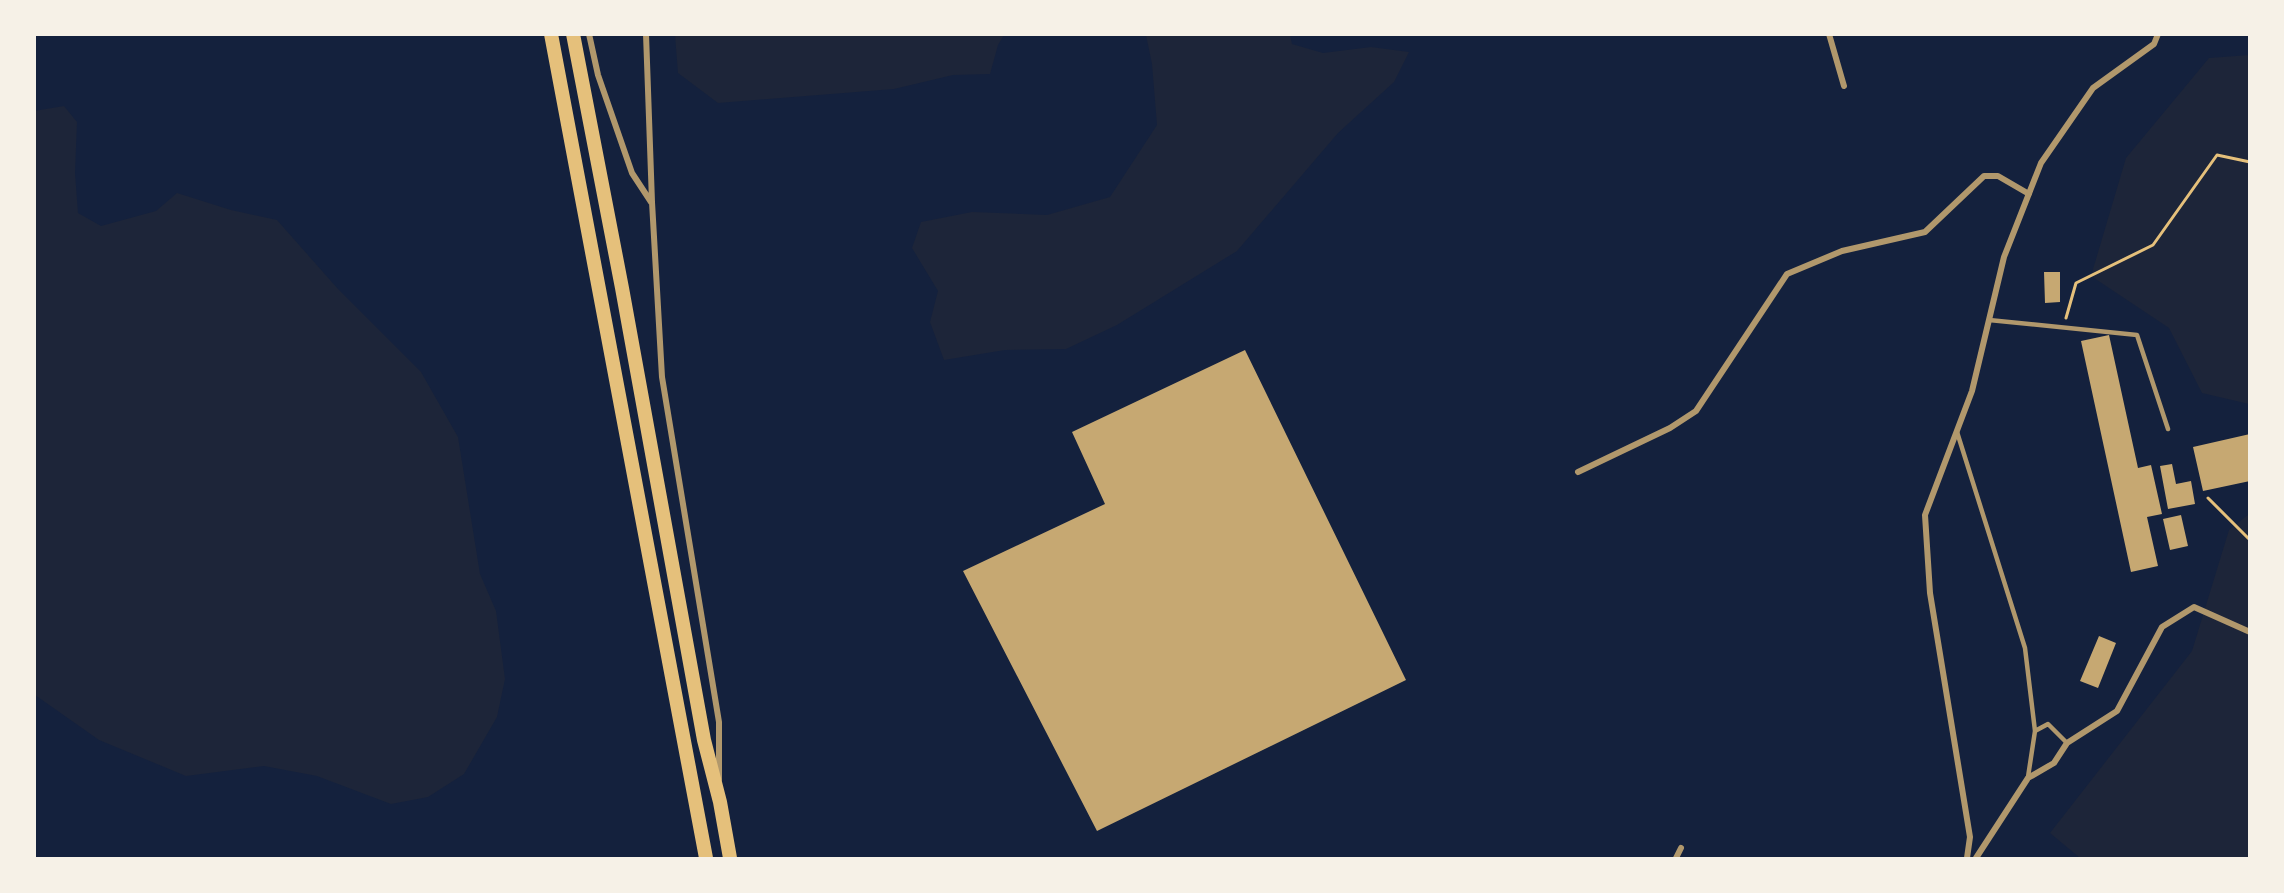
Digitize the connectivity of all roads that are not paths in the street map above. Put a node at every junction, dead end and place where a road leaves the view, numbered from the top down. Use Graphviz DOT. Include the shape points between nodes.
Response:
graph roads {
  1 [pos="551,34"];
  2 [pos="573,34"];
  3 [pos="589,34"];
  4 [pos="646,34"];
  5 [pos="1829,34"];
  6 [pos="2158,34"];
  7 [pos="1844,86"];
  8 [pos="2029,194"];
  9 [pos="652,202"];
  10 [pos="1989,320"];
  11 [pos="2168,429"];
  12 [pos="1957,432"];
  13 [pos="1578,472"];
  14 [pos="2250,633"];
  15 [pos="2035,731"];
  16 [pos="2067,743"];
  17 [pos="2028,778"];
  18 [pos="720,802"];
  19 [pos="1681,848"];
  20 [pos="706,858"];
  21 [pos="730,858"];
  22 [pos="1676,858"];
  23 [pos="1966,858"];
  24 [pos="1976,858"];
  1 -- 20 [label="main road"];
  2 -- 18 [label="main road" via="704,740"];
  3 -- 9 [label="street" via="598,75 632,173"];
  4 -- 9 [label="street"];
  5 -- 7 [label="street"];
  6 -- 8 [label="street" via="2154,44 2093,88 2041,163"];
  8 -- 10 [label="street" via="2004,257"];
  8 -- 13 [label="street" via="1998,176 1984,176 1925,232 1842,250 1787,274 1696,411 1671,428"];
  9 -- 18 [label="street" via="662,376 718,722"];
  10 -- 11 [label="lane" via="2137,335"];
  10 -- 12 [label="street" via="1972,391"];
  12 -- 15 [label="lane" via="2025,648"];
  12 -- 23 [label="street" via="1925,515 1930,593 1970,837"];
  14 -- 16 [label="street" via="2194,607 2162,627 2117,711"];
  15 -- 16 [label="lane" via="2048,724"];
  15 -- 17 [label="lane"];
  16 -- 17 [label="street" via="2054,763"];
  17 -- 24 [label="street"];
  18 -- 21 [label="main road"];
  19 -- 22 [label="street"];
}
